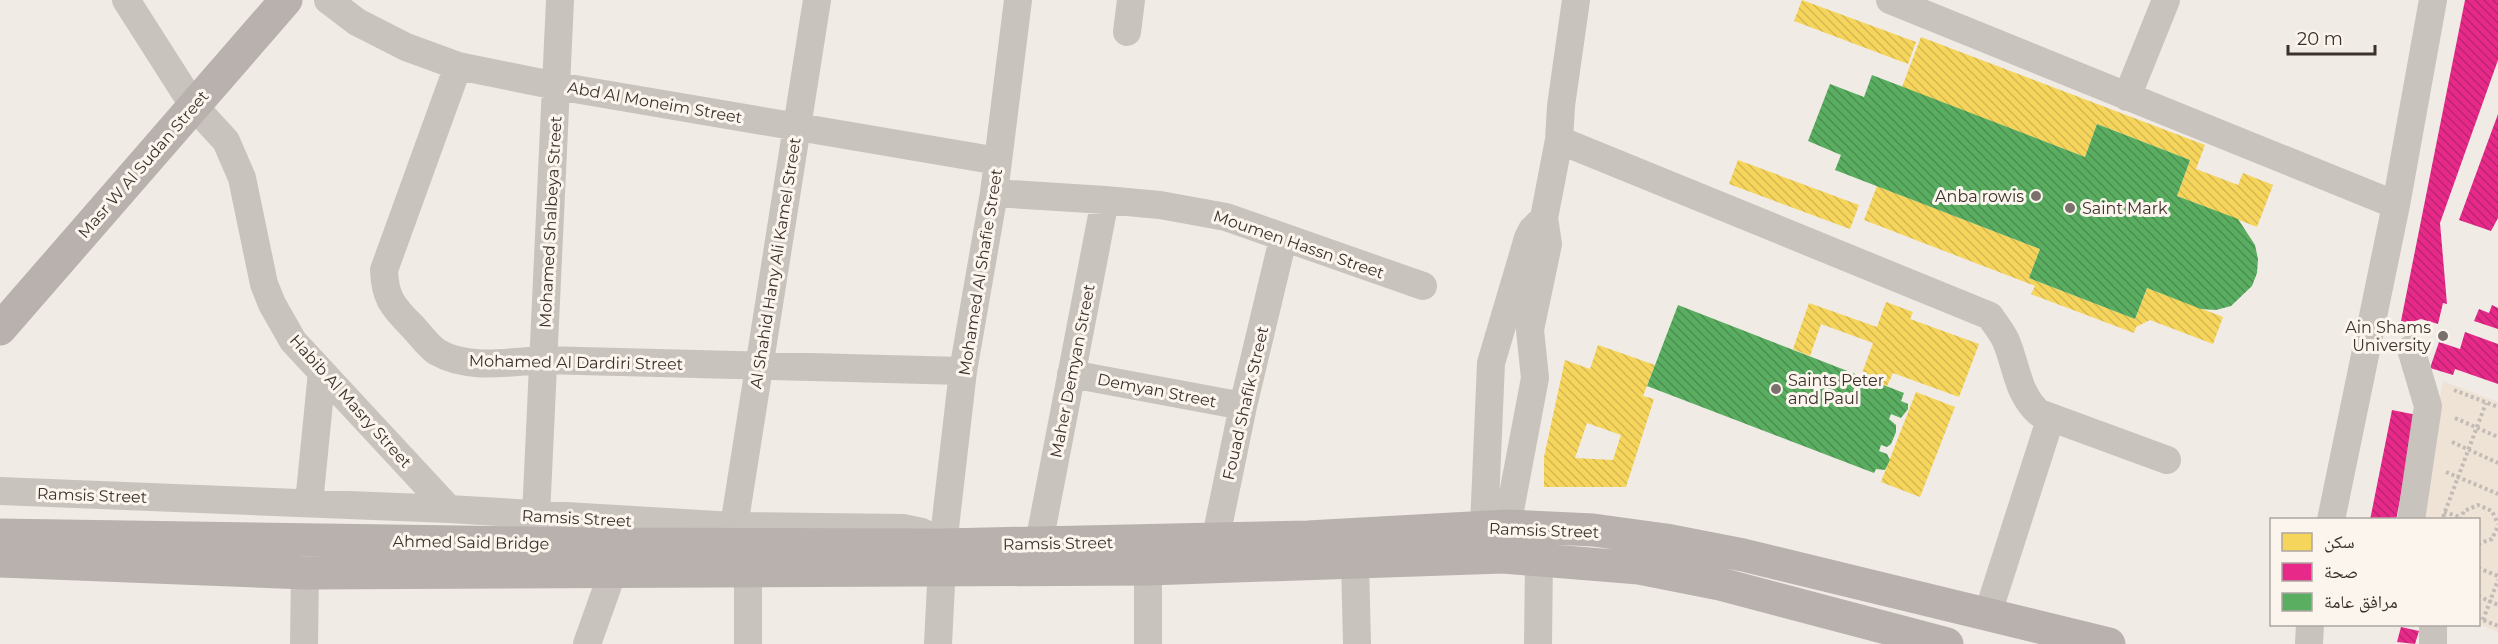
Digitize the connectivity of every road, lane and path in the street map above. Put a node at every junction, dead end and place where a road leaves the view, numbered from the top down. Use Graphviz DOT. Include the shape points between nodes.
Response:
graph roads {
  1 [pos="126,0"];
  2 [pos="286,0"];
  3 [pos="328,0"];
  4 [pos="560,0"];
  5 [pos="817,0"];
  6 [pos="1018,0"];
  7 [pos="1131,0"];
  8 [pos="1576,0"];
  9 [pos="1890,0"];
  10 [pos="2166,0"];
  11 [pos="2433,0"];
  12 [pos="1127,32"];
  13 [pos="458,66"];
  14 [pos="557,86"];
  15 [pos="2127,97"];
  16 [pos="193,105"];
  17 [pos="797,126"];
  18 [pos="1559,140"];
  19 [pos="998,161"];
  20 [pos="994,193"];
  21 [pos="1105,200"];
  22 [pos="2396,205"];
  23 [pos="1544,218"];
  24 [pos="1283,239"];
  25 [pos="1423,286"];
  26 [pos="0,329"];
  27 [pos="1494,349"];
  28 [pos="2411,349"];
  29 [pos="1532,351"];
  30 [pos="542,360"];
  31 [pos="758,366"];
  32 [pos="963,370"];
  33 [pos="322,372"];
  34 [pos="1071,374"];
  35 [pos="2421,377"];
  36 [pos="2486,403"];
  37 [pos="1243,406"];
  38 [pos="2498,407"];
  39 [pos="2427,419"];
  40 [pos="2050,420"];
  41 [pos="2477,428"];
  42 [pos="2498,437"];
  43 [pos="2469,450"];
  44 [pos="2167,460"];
  45 [pos="2420,462"];
  46 [pos="2498,463"];
  47 [pos="2458,477"];
  48 [pos="0,491"];
  49 [pos="2498,494"];
  50 [pos="309,503"];
  51 [pos="449,509"];
  52 [pos="536,516"];
  53 [pos="2331,518"];
  54 [pos="2410,518"];
  55 [pos="2442,518"];
  56 [pos="2460,518"];
  57 [pos="2498,525"];
  58 [pos="734,526"];
  59 [pos="1496,527"];
  60 [pos="2497,533"];
  61 [pos="0,535"];
  62 [pos="1039,543"];
  63 [pos="2480,543"];
  64 [pos="1212,554"];
  65 [pos="942,557"];
  66 [pos="1539,558"];
  67 [pos="0,561"];
  68 [pos="1355,561"];
  69 [pos="1148,569"];
  70 [pos="2480,569"];
  71 [pos="748,570"];
  72 [pos="613,571"];
  73 [pos="305,573"];
  74 [pos="2498,578"];
  75 [pos="2480,597"];
  76 [pos="2490,601"];
  77 [pos="2498,604"];
  78 [pos="1987,616"];
  79 [pos="2481,619"];
  80 [pos="2310,626"];
  81 [pos="2433,626"];
  82 [pos="2498,626"];
  83 [pos="304,644"];
  84 [pos="586,644"];
  85 [pos="748,644"];
  86 [pos="938,644"];
  87 [pos="1148,644"];
  88 [pos="1357,644"];
  89 [pos="1538,644"];
  90 [pos="1947,644"];
  91 [pos="2109,644"];
  92 [pos="2309,644"];
  93 [pos="2433,644"];
  1 -- 16 [label="street, Habib Al Masry Street"];
  2 -- 16 [label="main road, Masr W Al Sudan Street"];
  3 -- 13 [label="street, Abd Al Moneim Street" via="357,22 406,47"];
  4 -- 14 [label="street, Mohamed Shalbeya Street"];
  5 -- 17 [label="street, Al Shahid Hany Ali Kamel Street"];
  6 -- 19 [label="street, Mohamed Al Shafie Street"];
  7 -- 12 [label="street"];
  8 -- 18 [label="street"];
  9 -- 15 [label="street"];
  10 -- 15 [label="street"];
  11 -- 22 [label="street"];
  13 -- 14 [label="street, Abd Al Moneim Street"];
  13 -- 30 [label="street, Mohamed Al Dardiri Street" via="390,248 384,291 436,351 482,364"];
  14 -- 17 [label="street, Abd Al Moneim Street"];
  14 -- 30 [label="street, Mohamed Shalbeya Street"];
  15 -- 22 [label="street"];
  16 -- 26 [label="main road, Masr W Al Sudan Street"];
  16 -- 33 [label="street, Habib Al Masry Street" via="226,141 242,178 259,264 272,304 293,341"];
  17 -- 19 [label="street, Abd Al Moneim Street"];
  17 -- 31 [label="street, Al Shahid Hany Ali Kamel Street"];
  18 -- 23 [label="street"];
  18 -- 40 [label="street" via="1990,316 2005,339 2019,386 2029,404"];
  19 -- 20 [label="street, Mohamed Al Shafie Street"];
  20 -- 21 [label="street, Moumen Hassn Street"];
  20 -- 32 [label="street, Mohamed Al Shafie Street"];
  21 -- 24 [label="street, Moumen Hassn Street" via="1226,217"];
  21 -- 34 [label="street, Maher Demyan Street"];
  22 -- 53 [label="street"];
  23 -- 27 [label="street" via="1528,238"];
  23 -- 29 [label="street" via="1548,244 1530,330"];
  24 -- 25 [label="street, Moumen Hassn Street"];
  24 -- 37 [label="street, Fouad Shafik Street"];
  27 -- 29 [label="street" via="1509,340"];
  27 -- 59 [label="street" via="1489,376"];
  28 -- 35 [label="street"];
  29 -- 59 [label="street" via="1535,378"];
  30 -- 31 [label="street, Mohamed Al Dardiri Street"];
  30 -- 52 [label="street, Mohamed Shalbeya Street"];
  31 -- 32 [label="street, Mohamed Al Dardiri Street"];
  31 -- 58 [label="street, Al Shahid Hany Ali Kamel Street"];
  32 -- 65 [label="street, Mohamed Al Shafie Street"];
  33 -- 50 [label="street"];
  33 -- 51 [label="street, Habib Al Masry Street"];
  34 -- 37 [label="street, Demyan Street"];
  34 -- 62 [label="street, Maher Demyan Street"];
  35 -- 36 [label="path"];
  35 -- 39 [label="street"];
  36 -- 38 [label="path"];
  36 -- 41 [label="path"];
  37 -- 64 [label="street, Fouad Shafik Street"];
  39 -- 41 [label="path"];
  39 -- 43 [label="path"];
  39 -- 45 [label="street"];
  40 -- 44 [label="street"];
  40 -- 78 [label="street"];
  41 -- 42 [label="path"];
  41 -- 43 [label="path"];
  43 -- 46 [label="path"];
  43 -- 47 [label="path"];
  45 -- 47 [label="path"];
  45 -- 54 [label="street"];
  47 -- 49 [label="path"];
  47 -- 55 [label="path"];
  48 -- 50 [label="street, Ramsis Street"];
  50 -- 51 [label="street, Ramsis Street"];
  51 -- 52 [label="street, Ramsis Street"];
  52 -- 58 [label="street, Ramsis Street"];
  56 -- 57 [label="path" via="2464,511 2478,505 2492,511"];
  57 -- 60 [label="path"];
  58 -- 65 [label="street, Ramsis Street" via="903,528 922,532"];
  59 -- 64 [label="main road, Ramsis Street"];
  59 -- 78 [label="main road, Ramsis Street" via="1593,530 1666,540 1743,555"];
  60 -- 63 [label="path"];
  61 -- 65 [label="main road, Ahmed Said Bridge" via="585,544"];
  62 -- 64 [label="main road, Ramsis Street"];
  62 -- 65 [label="main road, Ramsis Street"];
  64 -- 68 [label="main road, Ramsis Street"];
  64 -- 69 [label="main road, Ramsis Street"];
  65 -- 69 [label="main road, Ramsis Street"];
  65 -- 71 [label="main road, Ramsis Street"];
  65 -- 86 [label="street, Mohamed Al Shafie Street"];
  66 -- 68 [label="main road, Ramsis Street"];
  66 -- 89 [label="street"];
  66 -- 90 [label="main road, Ramsis Street" via="1639,568 1720,584"];
  67 -- 73 [label="main road, Ramsis Street"];
  68 -- 88 [label="street"];
  69 -- 87 [label="street"];
  70 -- 74 [label="path"];
  71 -- 72 [label="main road, Ramsis Street"];
  71 -- 85 [label="street"];
  72 -- 73 [label="main road, Ramsis Street"];
  72 -- 84 [label="street"];
  73 -- 83 [label="street"];
  74 -- 76 [label="path"];
  75 -- 76 [label="path"];
  76 -- 77 [label="path"];
  76 -- 79 [label="path"];
  78 -- 91 [label="main road, Ramsis Street"];
  79 -- 82 [label="path"];
  80 -- 92 [label="street"];
  81 -- 93 [label="street"];
}
